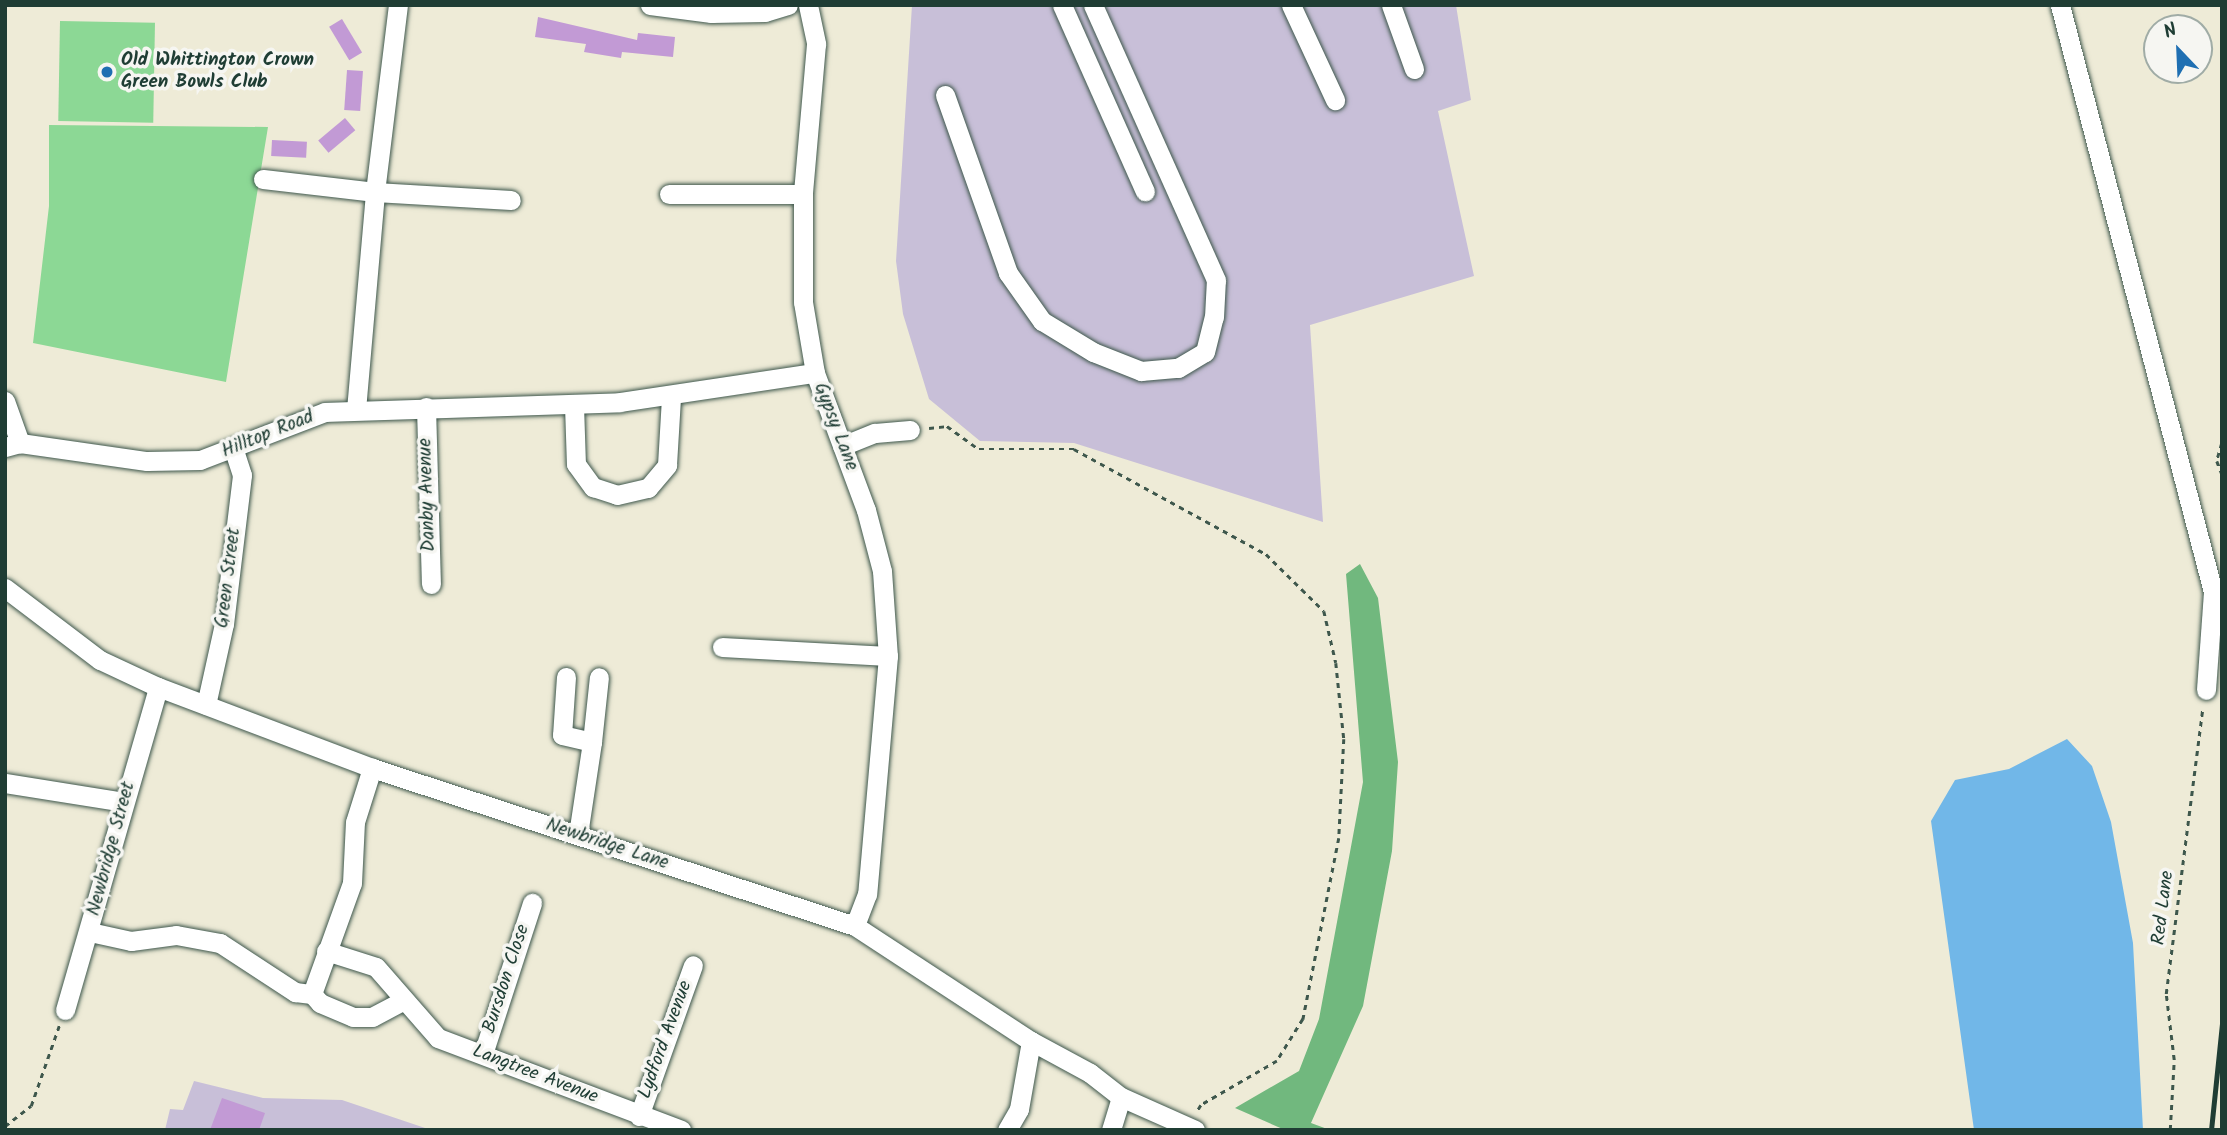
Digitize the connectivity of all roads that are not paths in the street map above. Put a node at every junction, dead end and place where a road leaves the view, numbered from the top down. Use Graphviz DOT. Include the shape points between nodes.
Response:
graph roads {
  1 [pos="398,5"];
  2 [pos="650,5"];
  3 [pos="788,5"];
  4 [pos="808,5"];
  5 [pos="1062,5"];
  6 [pos="1093,5"];
  7 [pos="1291,5"];
  8 [pos="1391,5"];
  9 [pos="2060,5"];
  10 [pos="1116,58"];
  11 [pos="1091,69"];
  12 [pos="1414,69"];
  13 [pos="945,95"];
  14 [pos="1335,100"];
  15 [pos="263,179"];
  16 [pos="1146,191"];
  17 [pos="375,192"];
  18 [pos="669,194"];
  19 [pos="803,194"];
  20 [pos="511,200"];
  21 [pos="815,373"];
  22 [pos="671,397"];
  23 [pos="5,401"];
  24 [pos="574,405"];
  25 [pos="426,407"];
  26 [pos="356,410"];
  27 [pos="910,430"];
  28 [pos="13,445"];
  29 [pos="842,446"];
  30 [pos="234,450"];
  31 [pos="431,584"];
  32 [pos="5,588"];
  33 [pos="722,646"];
  34 [pos="888,656"];
  35 [pos="566,677"];
  36 [pos="599,677"];
  37 [pos="158,687"];
  38 [pos="2206,690"];
  39 [pos="206,705"];
  40 [pos="592,742"];
  41 [pos="372,768"];
  42 [pos="5,783"];
  43 [pos="123,802"];
  44 [pos="578,835"];
  45 [pos="532,903"];
  46 [pos="855,926"];
  47 [pos="90,933"];
  48 [pos="326,951"];
  49 [pos="694,965"];
  50 [pos="312,994"];
  51 [pos="401,1001"];
  52 [pos="65,1010"];
  53 [pos="1031,1041"];
  54 [pos="482,1054"];
  55 [pos="1121,1097"];
  56 [pos="639,1116"];
  57 [pos="1192,1129"];
  58 [pos="681,1130"];
  59 [pos="1007,1130"];
  60 [pos="1111,1130"];
  1 -- 17 [label="street"];
  2 -- 3 [label="street" via="711,13 765,12"];
  4 -- 19 [label="street, Gypsy Lane" via="816,44"];
  5 -- 11 [label="street"];
  6 -- 10 [label="street"];
  7 -- 14 [label="street"];
  8 -- 12 [label="street"];
  9 -- 38 [label="street" via="2213,592"];
  10 -- 11 [label="street"];
  10 -- 13 [label="street" via="1216,280 1214,317 1205,352 1178,368 1141,371 1093,352 1042,321 1008,273"];
  11 -- 16 [label="street"];
  15 -- 17 [label="street"];
  17 -- 20 [label="street"];
  17 -- 26 [label="street"];
  18 -- 19 [label="street"];
  19 -- 21 [label="street, Gypsy Lane" via="803,302"];
  21 -- 22 [label="street"];
  21 -- 29 [label="street, Gypsy Lane"];
  22 -- 24 [label="street"];
  22 -- 24 [label="street" via="667,465 648,488 617,495 593,487 576,464"];
  23 -- 28 [label="street"];
  24 -- 25 [label="street"];
  25 -- 26 [label="street"];
  25 -- 31 [label="street, Danby Avenue"];
  26 -- 30 [label="street, Hilltop Road" via="325,412"];
  27 -- 29 [label="street" via="875,433"];
  28 -- 30 [label="street, Hilltop Road" via="147,461 200,460"];
  29 -- 34 [label="street, Gypsy Lane" via="882,571"];
  30 -- 39 [label="street, Green Street" via="242,475 224,624"];
  32 -- 37 [label="street, Newbridge Lane" via="100,660"];
  33 -- 34 [label="street"];
  34 -- 46 [label="street, Gypsy Lane" via="867,894"];
  35 -- 40 [label="street" via="562,735"];
  36 -- 40 [label="street"];
  37 -- 39 [label="street, Newbridge Lane"];
  37 -- 43 [label="street, Newbridge Street"];
  39 -- 41 [label="street, Newbridge Lane"];
  40 -- 44 [label="street"];
  41 -- 44 [label="street, Newbridge Lane"];
  41 -- 48 [label="street" via="355,822 352,883"];
  42 -- 43 [label="street"];
  43 -- 47 [label="street, Newbridge Street"];
  44 -- 46 [label="street, Newbridge Lane"];
  45 -- 54 [label="street, Bursdon Close"];
  46 -- 53 [label="street, Newbridge Lane"];
  47 -- 50 [label="street" via="131,941 176,935 220,943 295,992"];
  47 -- 52 [label="street, Newbridge Street"];
  48 -- 50 [label="street"];
  48 -- 51 [label="street, Langtree Avenue" via="376,967 387,976"];
  49 -- 56 [label="street, Lydford Avenue"];
  50 -- 51 [label="street" via="320,1003 354,1017 372,1017"];
  51 -- 54 [label="street, Langtree Avenue" via="438,1038"];
  53 -- 55 [label="street, Newbridge Lane" via="1090,1073"];
  53 -- 59 [label="street" via="1019,1109"];
  54 -- 56 [label="street, Langtree Avenue"];
  55 -- 57 [label="street, Newbridge Lane"];
  55 -- 60 [label="street"];
  56 -- 58 [label="street, Langtree Avenue"];
}
